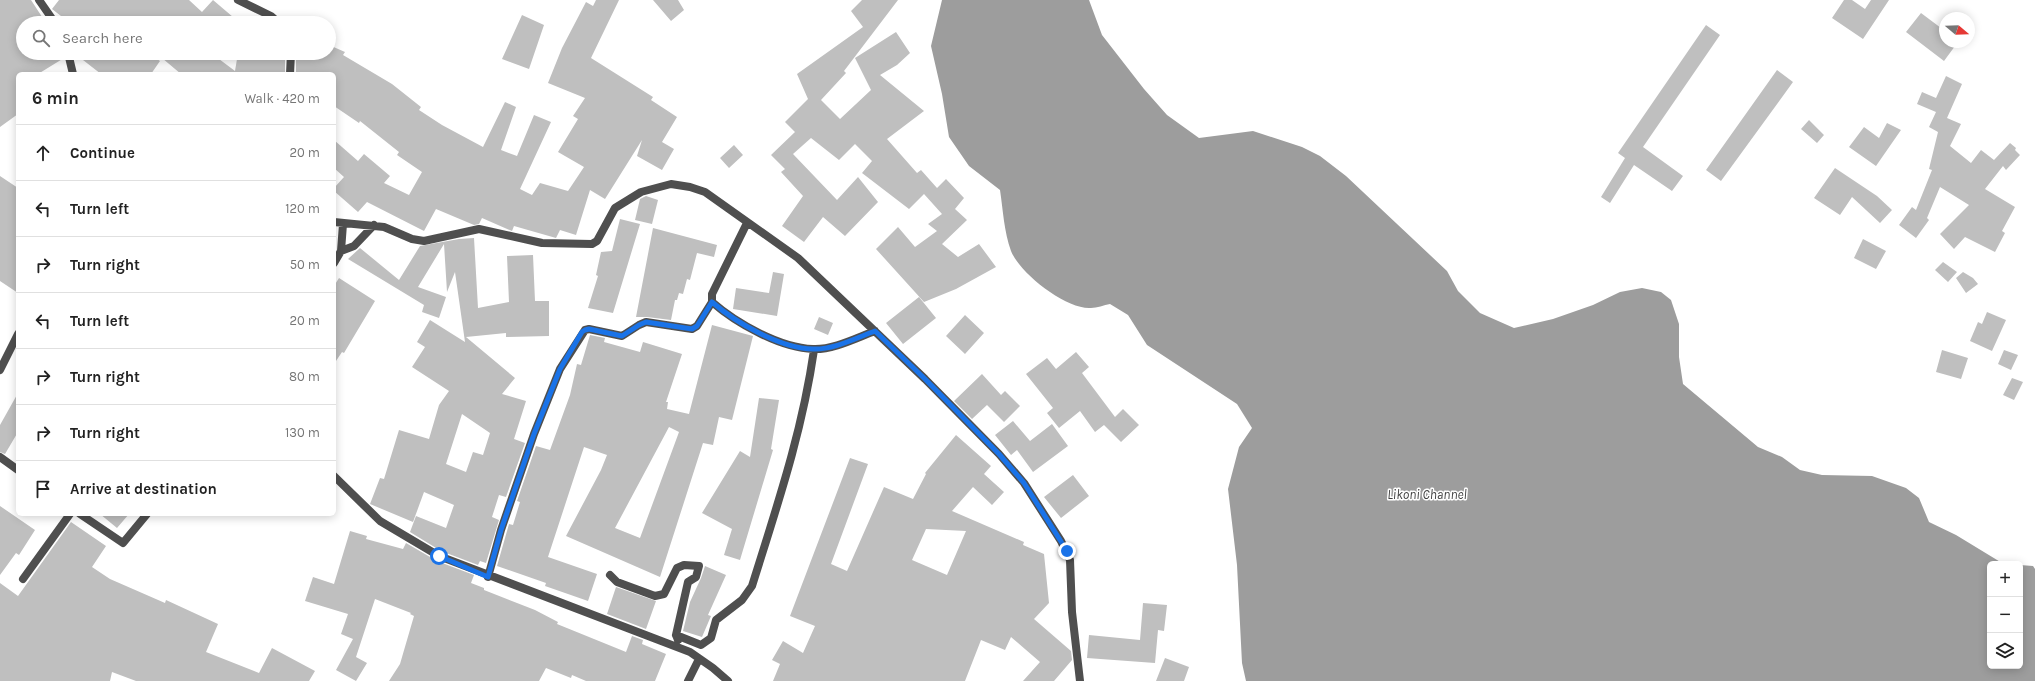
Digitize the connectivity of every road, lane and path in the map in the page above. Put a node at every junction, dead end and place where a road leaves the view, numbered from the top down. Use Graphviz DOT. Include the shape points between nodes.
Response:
graph roads {
  1 [pos="40,0"];
  2 [pos="238,0"];
  3 [pos="50,16"];
  4 [pos="271,16"];
  5 [pos="70,60"];
  6 [pos="291,60"];
  7 [pos="73,72"];
  8 [pos="290,72"];
  9 [pos="336,222"];
  10 [pos="747,223"];
  11 [pos="343,224"];
  12 [pos="374,225"];
  13 [pos="341,251"];
  14 [pos="336,260"];
  15 [pos="712,302"];
  16 [pos="875,331"];
  17 [pos="16,338"];
  18 [pos="814,350"];
  19 [pos="0,370"];
  20 [pos="0,457"];
  21 [pos="16,469"];
  22 [pos="336,478"];
  23 [pos="69,516"];
  24 [pos="83,516"];
  25 [pos="145,516"];
  26 [pos="610,575"];
  27 [pos="488,577"];
  28 [pos="23,579"];
  29 [pos="676,635"];
  30 [pos="680,649"];
  31 [pos="699,658"];
  32 [pos="688,681"];
  33 [pos="728,681"];
  34 [pos="1080,681"];
  1 -- 3 [label="street"];
  2 -- 4 [label="street"];
  5 -- 7 [label="street"];
  6 -- 8 [label="street"];
  9 -- 11 [label="street"];
  10 -- 12 [label="street" via="705,192 690,186 671,184 648,189 620,203 611,213 597,241 592,244 542,243 480,229 424,241 412,239 384,226"];
  10 -- 15 [label="street" via="712,294"];
  10 -- 16 [label="street" via="798,258"];
  11 -- 12 [label="street"];
  11 -- 13 [label="street"];
  12 -- 13 [label="street" via="354,246"];
  13 -- 14 [label="street"];
  15 -- 18 [label="street" via="722,311 783,344"];
  15 -- 27 [label="street" via="697,326 692,329 652,322 639,325 622,336 589,329 582,332 560,369 534,434 501,530"];
  16 -- 18 [label="street"];
  16 -- 34 [label="street" via="999,454 1024,483 1061,541 1070,560 1072,612"];
  17 -- 19 [label="street"];
  18 -- 29 [label="street" via="790,469 752,586 742,600 716,620 711,638 701,645"];
  20 -- 21 [label="street"];
  22 -- 27 [label="street" via="369,512 390,528 439,556"];
  23 -- 28 [label="street"];
  24 -- 25 [label="street" via="123,543"];
  26 -- 29 [label="street" via="617,582 660,596 664,594 676,568 684,565 699,566 696,577 688,582"];
  27 -- 30 [label="street"];
  29 -- 30 [label="street"];
  30 -- 31 [label="street"];
  31 -- 32 [label="street"];
  31 -- 33 [label="street"];
}
